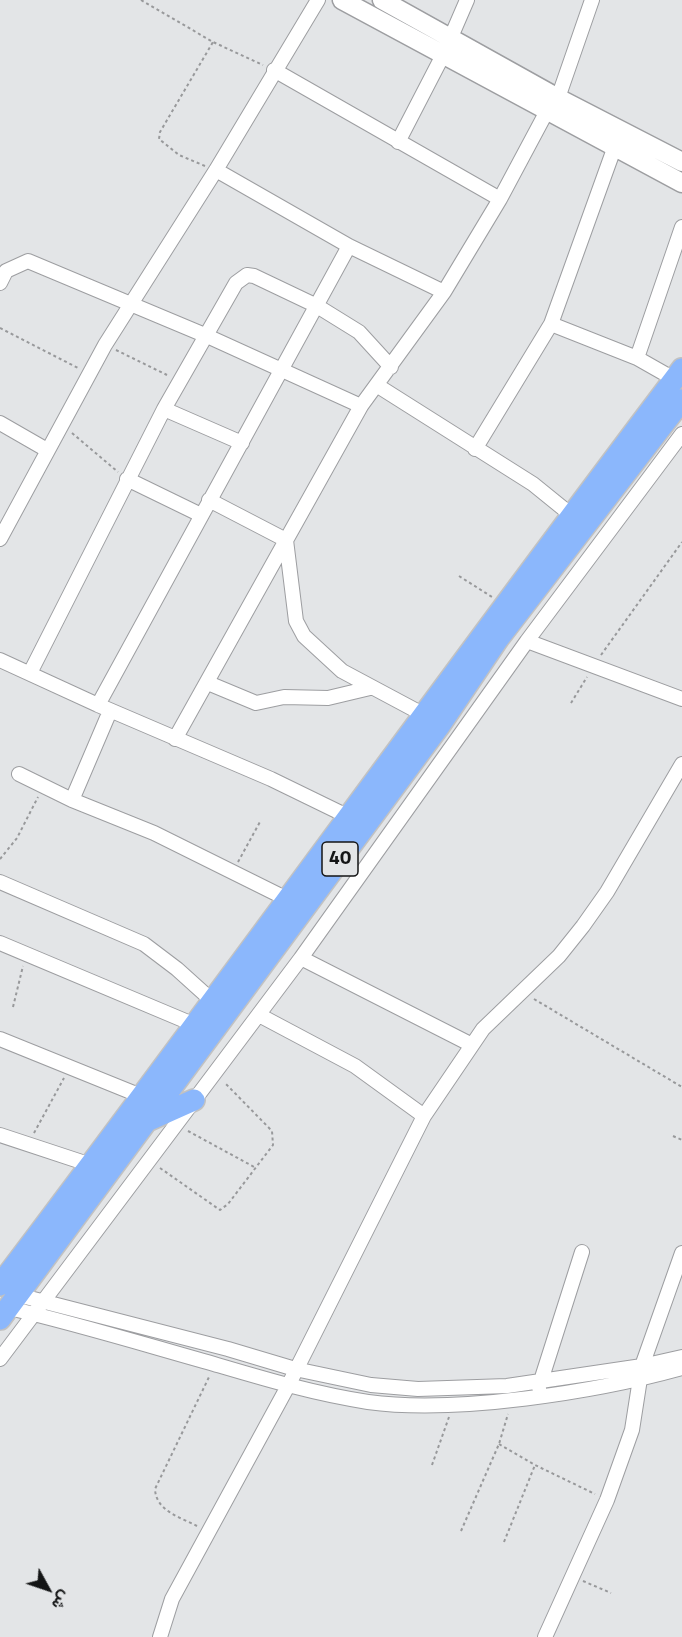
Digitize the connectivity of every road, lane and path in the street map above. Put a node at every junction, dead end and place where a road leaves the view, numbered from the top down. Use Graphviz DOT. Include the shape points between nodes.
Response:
graph roads {
  1 [pos="141,0"];
  2 [pos="318,0"];
  3 [pos="342,0"];
  4 [pos="382,0"];
  5 [pos="467,0"];
  6 [pos="592,0"];
  7 [pos="451,37"];
  8 [pos="213,42"];
  9 [pos="443,55"];
  10 [pos="274,70"];
  11 [pos="552,104"];
  12 [pos="398,142"];
  13 [pos="615,146"];
  14 [pos="682,162"];
  15 [pos="216,170"];
  16 [pos="682,183"];
  17 [pos="500,199"];
  18 [pos="682,227"];
  19 [pos="349,246"];
  20 [pos="0,283"];
  21 [pos="444,291"];
  22 [pos="132,304"];
  23 [pos="317,306"];
  24 [pos="551,324"];
  25 [pos="0,328"];
  26 [pos="207,336"];
  27 [pos="105,345"];
  28 [pos="637,358"];
  29 [pos="391,367"];
  30 [pos="281,369"];
  31 [pos="89,374"];
  32 [pos="678,374"];
  33 [pos="180,381"];
  34 [pos="378,386"];
  35 [pos="682,400"];
  36 [pos="361,406"];
  37 [pos="164,409"];
  38 [pos="0,423"];
  39 [pos="62,424"];
  40 [pos="682,434"];
  41 [pos="242,443"];
  42 [pos="475,449"];
  43 [pos="47,450"];
  44 [pos="127,479"];
  45 [pos="209,501"];
  46 [pos="570,514"];
  47 [pos="201,515"];
  48 [pos="0,539"];
  49 [pos="286,540"];
  50 [pos="682,542"];
  51 [pos="459,576"];
  52 [pos="507,606"];
  53 [pos="527,641"];
  54 [pos="0,660"];
  55 [pos="594,666"];
  56 [pos="30,673"];
  57 [pos="208,684"];
  58 [pos="370,688"];
  59 [pos="682,699"];
  60 [pos="571,704"];
  61 [pos="104,708"];
  62 [pos="432,719"];
  63 [pos="176,739"];
  64 [pos="682,764"];
  65 [pos="19,774"];
  66 [pos="44,786"];
  67 [pos="72,800"];
  68 [pos="347,816"];
  69 [pos="261,820"];
  70 [pos="343,853"];
  71 [pos="0,859"];
  72 [pos="365,868"];
  73 [pos="232,872"];
  74 [pos="0,882"];
  75 [pos="287,899"];
  76 [pos="0,943"];
  77 [pos="26,953"];
  78 [pos="302,958"];
  79 [pos="521,992"];
  80 [pos="13,1007"];
  81 [pos="219,1007"];
  82 [pos="259,1015"];
  83 [pos="195,1025"];
  84 [pos="0,1039"];
  85 [pos="470,1044"];
  86 [pos="70,1067"];
  87 [pos="214,1072"];
  88 [pos="682,1087"];
  89 [pos="141,1096"];
  90 [pos="194,1100"];
  91 [pos="424,1116"];
  92 [pos="147,1122"];
  93 [pos="176,1125"];
  94 [pos="0,1135"];
  95 [pos="673,1136"];
  96 [pos="682,1140"];
  97 [pos="28,1145"];
  98 [pos="150,1161"];
  99 [pos="91,1165"];
  100 [pos="256,1168"];
  101 [pos="582,1252"];
  102 [pos="682,1253"];
  103 [pos="7,1302"];
  104 [pos="40,1308"];
  105 [pos="682,1357"];
  106 [pos="0,1359"];
  107 [pos="215,1365"];
  108 [pos="682,1368"];
  109 [pos="295,1369"];
  110 [pos="641,1373"];
  111 [pos="540,1379"];
  112 [pos="288,1386"];
  113 [pos="538,1395"];
  114 [pos="513,1399"];
  115 [pos="455,1403"];
  116 [pos="499,1444"];
  117 [pos="535,1465"];
  118 [pos="432,1466"];
  119 [pos="607,1500"];
  120 [pos="461,1531"];
  121 [pos="207,1532"];
  122 [pos="504,1542"];
  123 [pos="572,1576"];
  124 [pos="611,1593"];
  125 [pos="160,1637"];
  126 [pos="545,1637"];
  1 -- 8 [label="path"];
  2 -- 10 [label="street"];
  3 -- 9 [label="main road"];
  4 -- 7 [label="main road"];
  5 -- 7 [label="street"];
  6 -- 11 [label="street"];
  7 -- 11 [label="main road"];
  8 -- 10 [label="path"];
  8 -- 15 [label="path" via="159,139 179,155"];
  9 -- 11 [label="main road"];
  9 -- 12 [label="street"];
  10 -- 12 [label="street"];
  10 -- 15 [label="street"];
  11 -- 13 [label="main road"];
  11 -- 14 [label="main road"];
  11 -- 17 [label="street"];
  12 -- 17 [label="street"];
  13 -- 16 [label="main road"];
  13 -- 24 [label="street"];
  15 -- 19 [label="street"];
  15 -- 22 [label="street"];
  17 -- 21 [label="street"];
  18 -- 28 [label="street"];
  19 -- 21 [label="street"];
  19 -- 23 [label="street"];
  20 -- 22 [label="street" via="6,272 28,261"];
  21 -- 29 [label="street"];
  22 -- 26 [label="street"];
  22 -- 27 [label="street"];
  23 -- 26 [label="street" via="247,275 236,283"];
  23 -- 29 [label="street" via="359,332"];
  23 -- 30 [label="street"];
  24 -- 28 [label="street"];
  24 -- 42 [label="street"];
  25 -- 31 [label="path"];
  26 -- 30 [label="street"];
  26 -- 33 [label="street"];
  27 -- 31 [label="street"];
  27 -- 33 [label="path"];
  28 -- 32 [label="street"];
  29 -- 34 [label="street"];
  30 -- 36 [label="street"];
  30 -- 41 [label="street"];
  31 -- 39 [label="street"];
  32 -- 46 [label="highway, 40"];
  33 -- 37 [label="street"];
  34 -- 36 [label="street"];
  34 -- 42 [label="street"];
  35 -- 62 [label="highway, 40"];
  36 -- 49 [label="street"];
  37 -- 41 [label="street"];
  37 -- 44 [label="street"];
  38 -- 43 [label="street"];
  39 -- 43 [label="street"];
  39 -- 44 [label="path"];
  40 -- 53 [label="street"];
  41 -- 45 [label="street"];
  42 -- 46 [label="street" via="533,484"];
  43 -- 48 [label="street"];
  44 -- 47 [label="street"];
  44 -- 56 [label="street"];
  45 -- 47 [label="street"];
  45 -- 49 [label="street"];
  46 -- 52 [label="highway, 40"];
  47 -- 61 [label="street"];
  49 -- 57 [label="street"];
  49 -- 58 [label="street" via="296,621 304,636 326,659"];
  50 -- 55 [label="path"];
  51 -- 52 [label="path"];
  52 -- 62 [label="highway, 40"];
  53 -- 55 [label="street"];
  53 -- 72 [label="street"];
  54 -- 56 [label="street"];
  55 -- 59 [label="street"];
  55 -- 60 [label="path"];
  56 -- 61 [label="street"];
  57 -- 58 [label="street" via="256,703 284,697 328,698"];
  57 -- 63 [label="street"];
  58 -- 62 [label="street"];
  61 -- 63 [label="street"];
  61 -- 67 [label="street"];
  62 -- 68 [label="highway, 40"];
  62 -- 70 [label="highway, 40"];
  63 -- 68 [label="street"];
  64 -- 79 [label="street" via="601,900 559,956"];
  65 -- 66 [label="street"];
  66 -- 67 [label="street"];
  66 -- 71 [label="path" via="17,838"];
  67 -- 73 [label="street" via="154,833"];
  68 -- 75 [label="highway, 40"];
  69 -- 73 [label="path"];
  70 -- 72 [label="street"];
  70 -- 81 [label="highway, 40"];
  72 -- 78 [label="street"];
  73 -- 75 [label="street"];
  74 -- 81 [label="street" via="144,944"];
  75 -- 81 [label="highway, 40"];
  76 -- 77 [label="street"];
  77 -- 80 [label="path"];
  77 -- 83 [label="street"];
  78 -- 82 [label="street"];
  78 -- 85 [label="street"];
  79 -- 85 [label="street"];
  79 -- 88 [label="path"];
  81 -- 83 [label="highway, 40"];
  81 -- 92 [label="highway, 40"];
  82 -- 87 [label="street"];
  82 -- 91 [label="street" via="355,1066"];
  83 -- 89 [label="highway, 40"];
  84 -- 86 [label="street"];
  85 -- 91 [label="street"];
  86 -- 89 [label="street"];
  86 -- 97 [label="path"];
  87 -- 90 [label="street"];
  87 -- 100 [label="path" via="272,1131 273,1146"];
  89 -- 99 [label="highway, 40"];
  90 -- 92 [label="highway"];
  90 -- 93 [label="street"];
  91 -- 109 [label="street"];
  92 -- 103 [label="highway, 40"];
  93 -- 98 [label="street"];
  93 -- 100 [label="path"];
  94 -- 97 [label="street"];
  95 -- 96 [label="path"];
  97 -- 99 [label="street"];
  98 -- 100 [label="path" via="220,1210"];
  98 -- 104 [label="street"];
  99 -- 103 [label="highway, 40"];
  101 -- 111 [label="street"];
  102 -- 110 [label="street"];
  103 -- 104 [label="street"];
  104 -- 106 [label="street"];
  104 -- 107 [label="street"];
  104 -- 109 [label="street" via="228,1349"];
  105 -- 110 [label="street"];
  107 -- 112 [label="street"];
  107 -- 121 [label="path" via="155,1489 162,1508"];
  108 -- 110 [label="street"];
  109 -- 111 [label="street" via="371,1385 418,1389 507,1386"];
  109 -- 112 [label="street"];
  110 -- 111 [label="street"];
  110 -- 113 [label="street"];
  110 -- 119 [label="street" via="632,1430"];
  111 -- 113 [label="street"];
  112 -- 115 [label="street" via="369,1402"];
  112 -- 121 [label="street"];
  113 -- 114 [label="street"];
  114 -- 115 [label="street"];
  114 -- 116 [label="path"];
  115 -- 118 [label="path"];
  116 -- 117 [label="path"];
  116 -- 120 [label="path"];
  117 -- 119 [label="path"];
  117 -- 122 [label="path"];
  119 -- 123 [label="street"];
  121 -- 125 [label="street" via="172,1599"];
  123 -- 124 [label="path"];
  123 -- 126 [label="street"];
}
